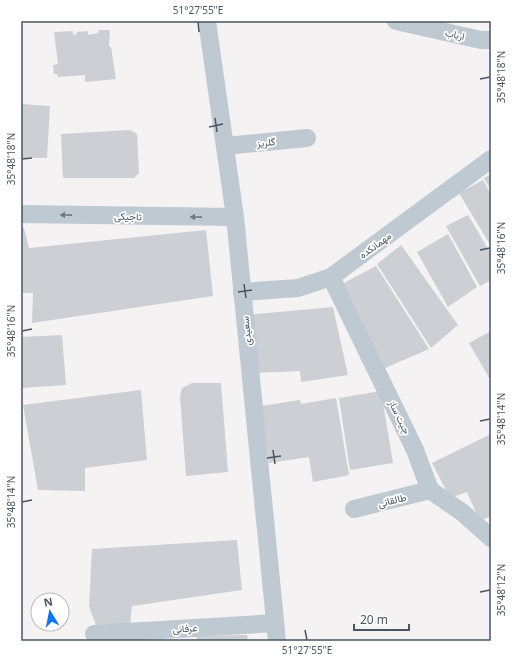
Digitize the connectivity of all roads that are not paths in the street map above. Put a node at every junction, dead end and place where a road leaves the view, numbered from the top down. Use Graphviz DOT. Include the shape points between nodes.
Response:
graph roads {
  1 [pos="207,21"];
  2 [pos="396,21"];
  3 [pos="491,40"];
  4 [pos="307,138"];
  5 [pos="225,146"];
  6 [pos="491,159"];
  7 [pos="21,214"];
  8 [pos="235,217"];
  9 [pos="331,277"];
  10 [pos="242,292"];
  11 [pos="430,490"];
  12 [pos="354,509"];
  13 [pos="491,538"];
  14 [pos="275,622"];
  15 [pos="94,634"];
  16 [pos="277,641"];
  1 -- 5 [label="street, سعیدی"];
  2 -- 3 [label="street, ارباب"];
  4 -- 5 [label="street, گلریز"];
  5 -- 8 [label="street, سعیدی"];
  6 -- 9 [label="street, مهمانکده"];
  8 -- 7 [label="street, تاجیکی, one-way"];
  8 -- 10 [label="street, سعیدی"];
  9 -- 10 [label="street, مهمانکده" via="298,288"];
  9 -- 11 [label="street, چیت ساز" via="416,450"];
  10 -- 14 [label="street, سعیدی"];
  11 -- 12 [label="street, طالقانی"];
  11 -- 13 [label="street" via="463,513"];
  14 -- 15 [label="street, عرفانی"];
  14 -- 16 [label="street, سعیدی"];
}
